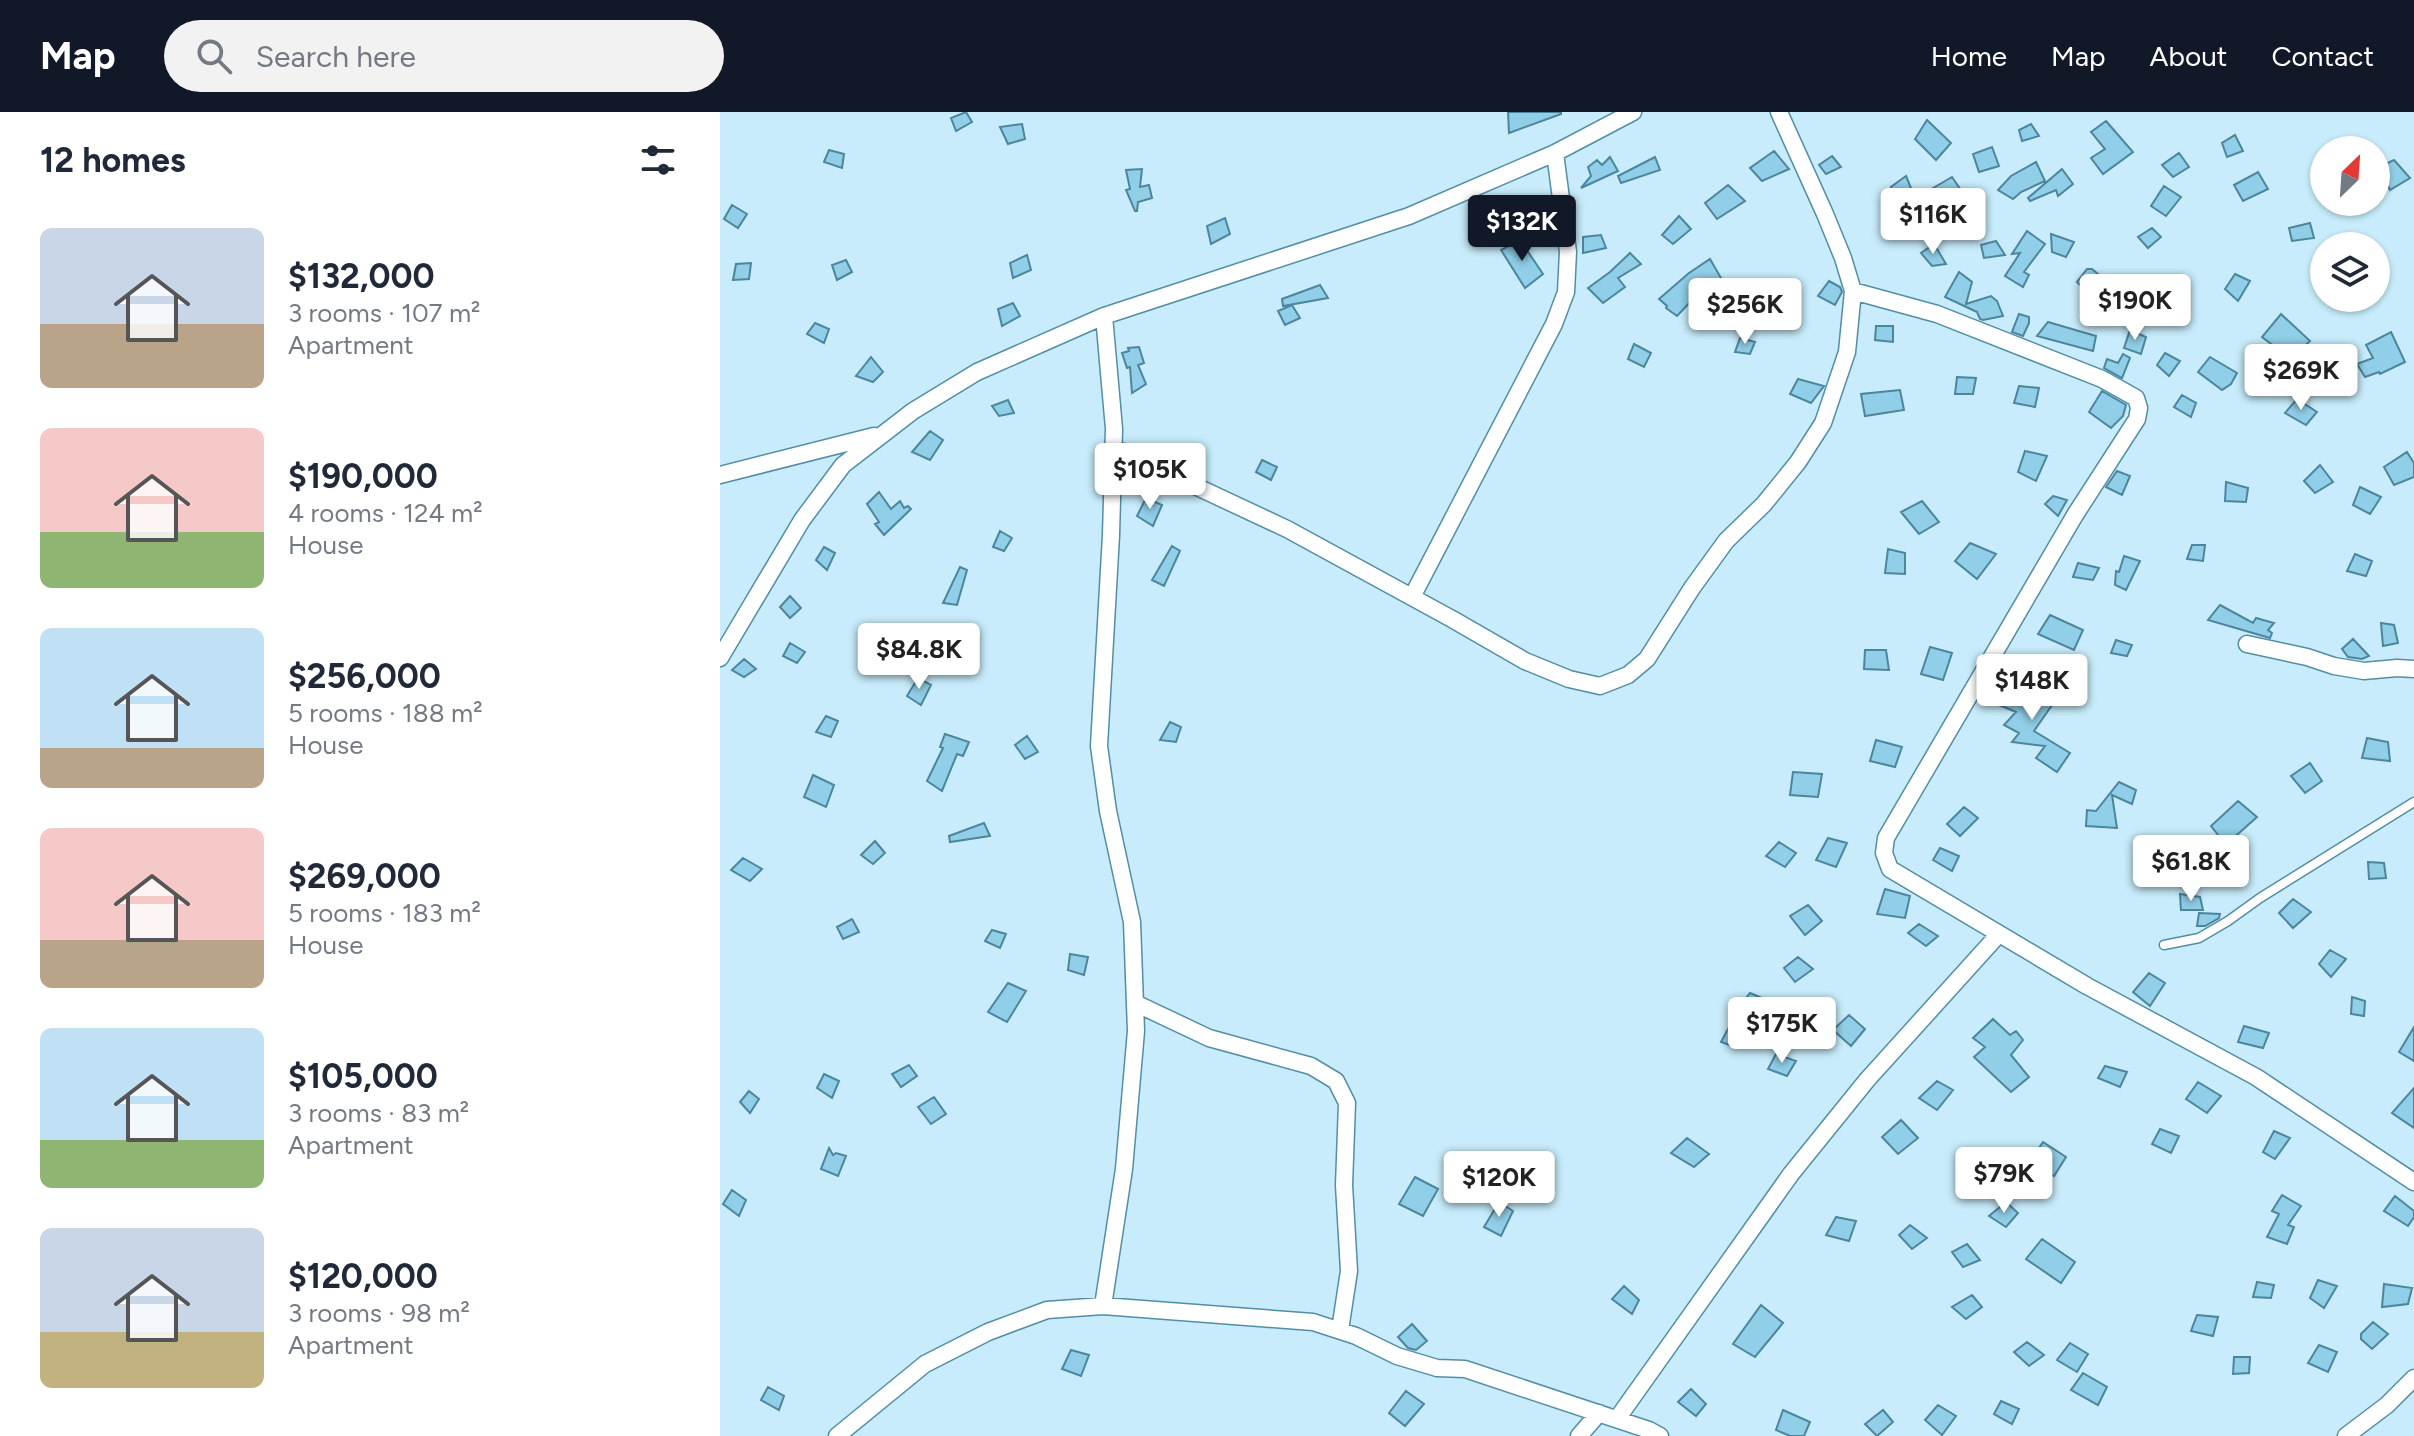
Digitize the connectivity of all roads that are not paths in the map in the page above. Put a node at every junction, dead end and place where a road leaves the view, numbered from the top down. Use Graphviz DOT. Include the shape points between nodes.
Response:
graph roads {
  1 [pos="1633,112"];
  2 [pos="1779,112"];
  3 [pos="1555,153"];
  4 [pos="1853,291"];
  5 [pos="1104,316"];
  6 [pos="882,434"];
  7 [pos="1114,448"];
  8 [pos="725,470"];
  9 [pos="1412,597"];
  10 [pos="2247,644"];
  11 [pos="720,658"];
  12 [pos="2414,669"];
  13 [pos="2414,802"];
  14 [pos="1999,934"];
  15 [pos="2164,945"];
  16 [pos="1135,1003"];
  17 [pos="2414,1182"];
  18 [pos="1103,1306"];
  19 [pos="1340,1330"];
  20 [pos="2414,1378"];
  21 [pos="1599,1413"];
  22 [pos="1617,1419"];
  23 [pos="837,1436"];
  24 [pos="1579,1436"];
  25 [pos="1660,1436"];
  26 [pos="2346,1436"];
  1 -- 3 [label="street"];
  2 -- 4 [label="street"];
  3 -- 5 [label="street" via="1409,216"];
  3 -- 9 [label="street" via="1568,252 1566,292"];
  4 -- 9 [label="street" via="1847,352 1823,423 1773,494 1726,541 1647,659 1628,675 1600,686 1569,679 1525,661"];
  4 -- 14 [label="street" via="1937,314 2102,379 2136,398 2139,408 1886,838 1890,869"];
  5 -- 6 [label="street" via="977,372"];
  5 -- 7 [label="street"];
  6 -- 8 [label="street"];
  6 -- 11 [label="street" via="843,465 810,509"];
  7 -- 9 [label="street" via="1287,529"];
  7 -- 16 [label="street" via="1099,746 1132,922"];
  10 -- 12 [label="street" via="2364,671"];
  13 -- 15 [label="lane" via="2199,938"];
  14 -- 17 [label="street" via="2256,1077"];
  14 -- 22 [label="street" via="1867,1080 1791,1174"];
  16 -- 18 [label="street" via="1124,1169"];
  16 -- 19 [label="street" via="1209,1038 1311,1066 1336,1081 1347,1103 1349,1271"];
  18 -- 19 [label="street" via="1313,1322"];
  18 -- 23 [label="street" via="1047,1310 988,1332 925,1364"];
  19 -- 21 [label="street" via="1397,1356 1437,1368 1465,1369"];
  20 -- 26 [label="street"];
  21 -- 22 [label="street"];
  21 -- 24 [label="street"];
  22 -- 25 [label="street"];
}
